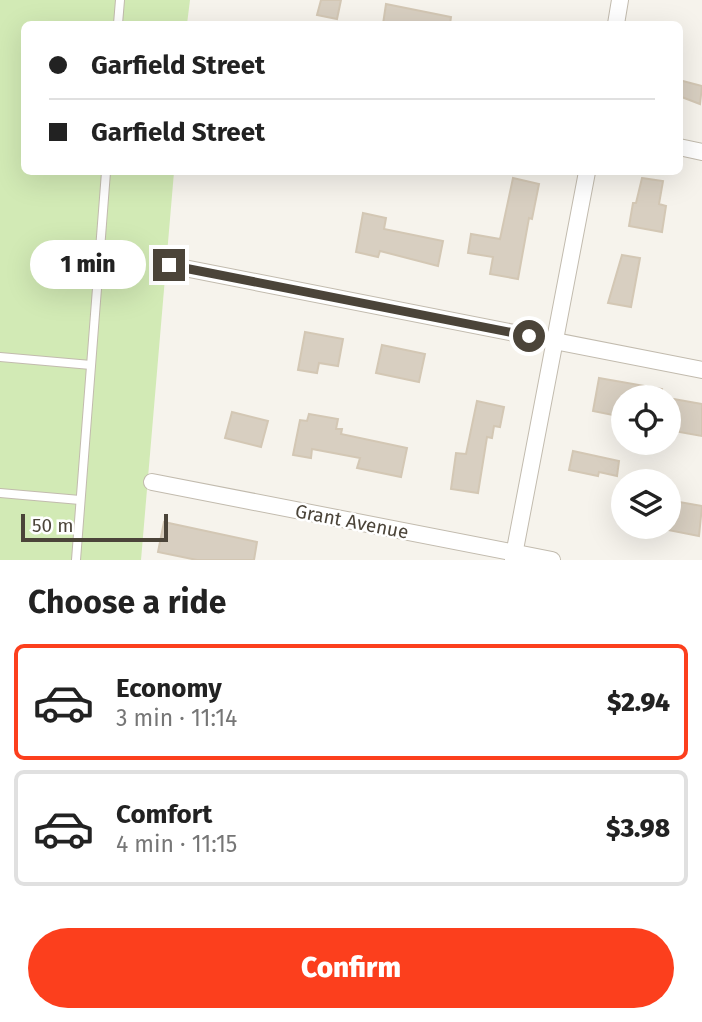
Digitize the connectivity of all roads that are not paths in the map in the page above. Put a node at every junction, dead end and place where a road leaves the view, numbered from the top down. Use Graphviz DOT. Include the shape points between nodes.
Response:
graph roads {
  1 [pos="120,0"];
  2 [pos="620,0"];
  3 [pos="118,21"];
  4 [pos="616,21"];
  5 [pos="683,149"];
  6 [pos="702,152"];
  7 [pos="106,175"];
  8 [pos="586,175"];
  9 [pos="169,265"];
  10 [pos="555,341"];
  11 [pos="0,357"];
  12 [pos="91,365"];
  13 [pos="702,370"];
  14 [pos="152,482"];
  15 [pos="0,494"];
  16 [pos="80,500"];
  17 [pos="514,556"];
  18 [pos="76,560"];
  19 [pos="552,560"];
  1 -- 3 [label="lane"];
  2 -- 4 [label="street"];
  5 -- 6 [label="street"];
  7 -- 12 [label="lane"];
  8 -- 10 [label="street"];
  9 -- 10 [label="street"];
  10 -- 13 [label="street"];
  10 -- 17 [label="street"];
  11 -- 12 [label="lane"];
  12 -- 16 [label="lane"];
  14 -- 17 [label="street, Grant Avenue"];
  15 -- 16 [label="lane"];
  16 -- 18 [label="lane"];
  17 -- 19 [label="street, Grant Avenue"];
}
